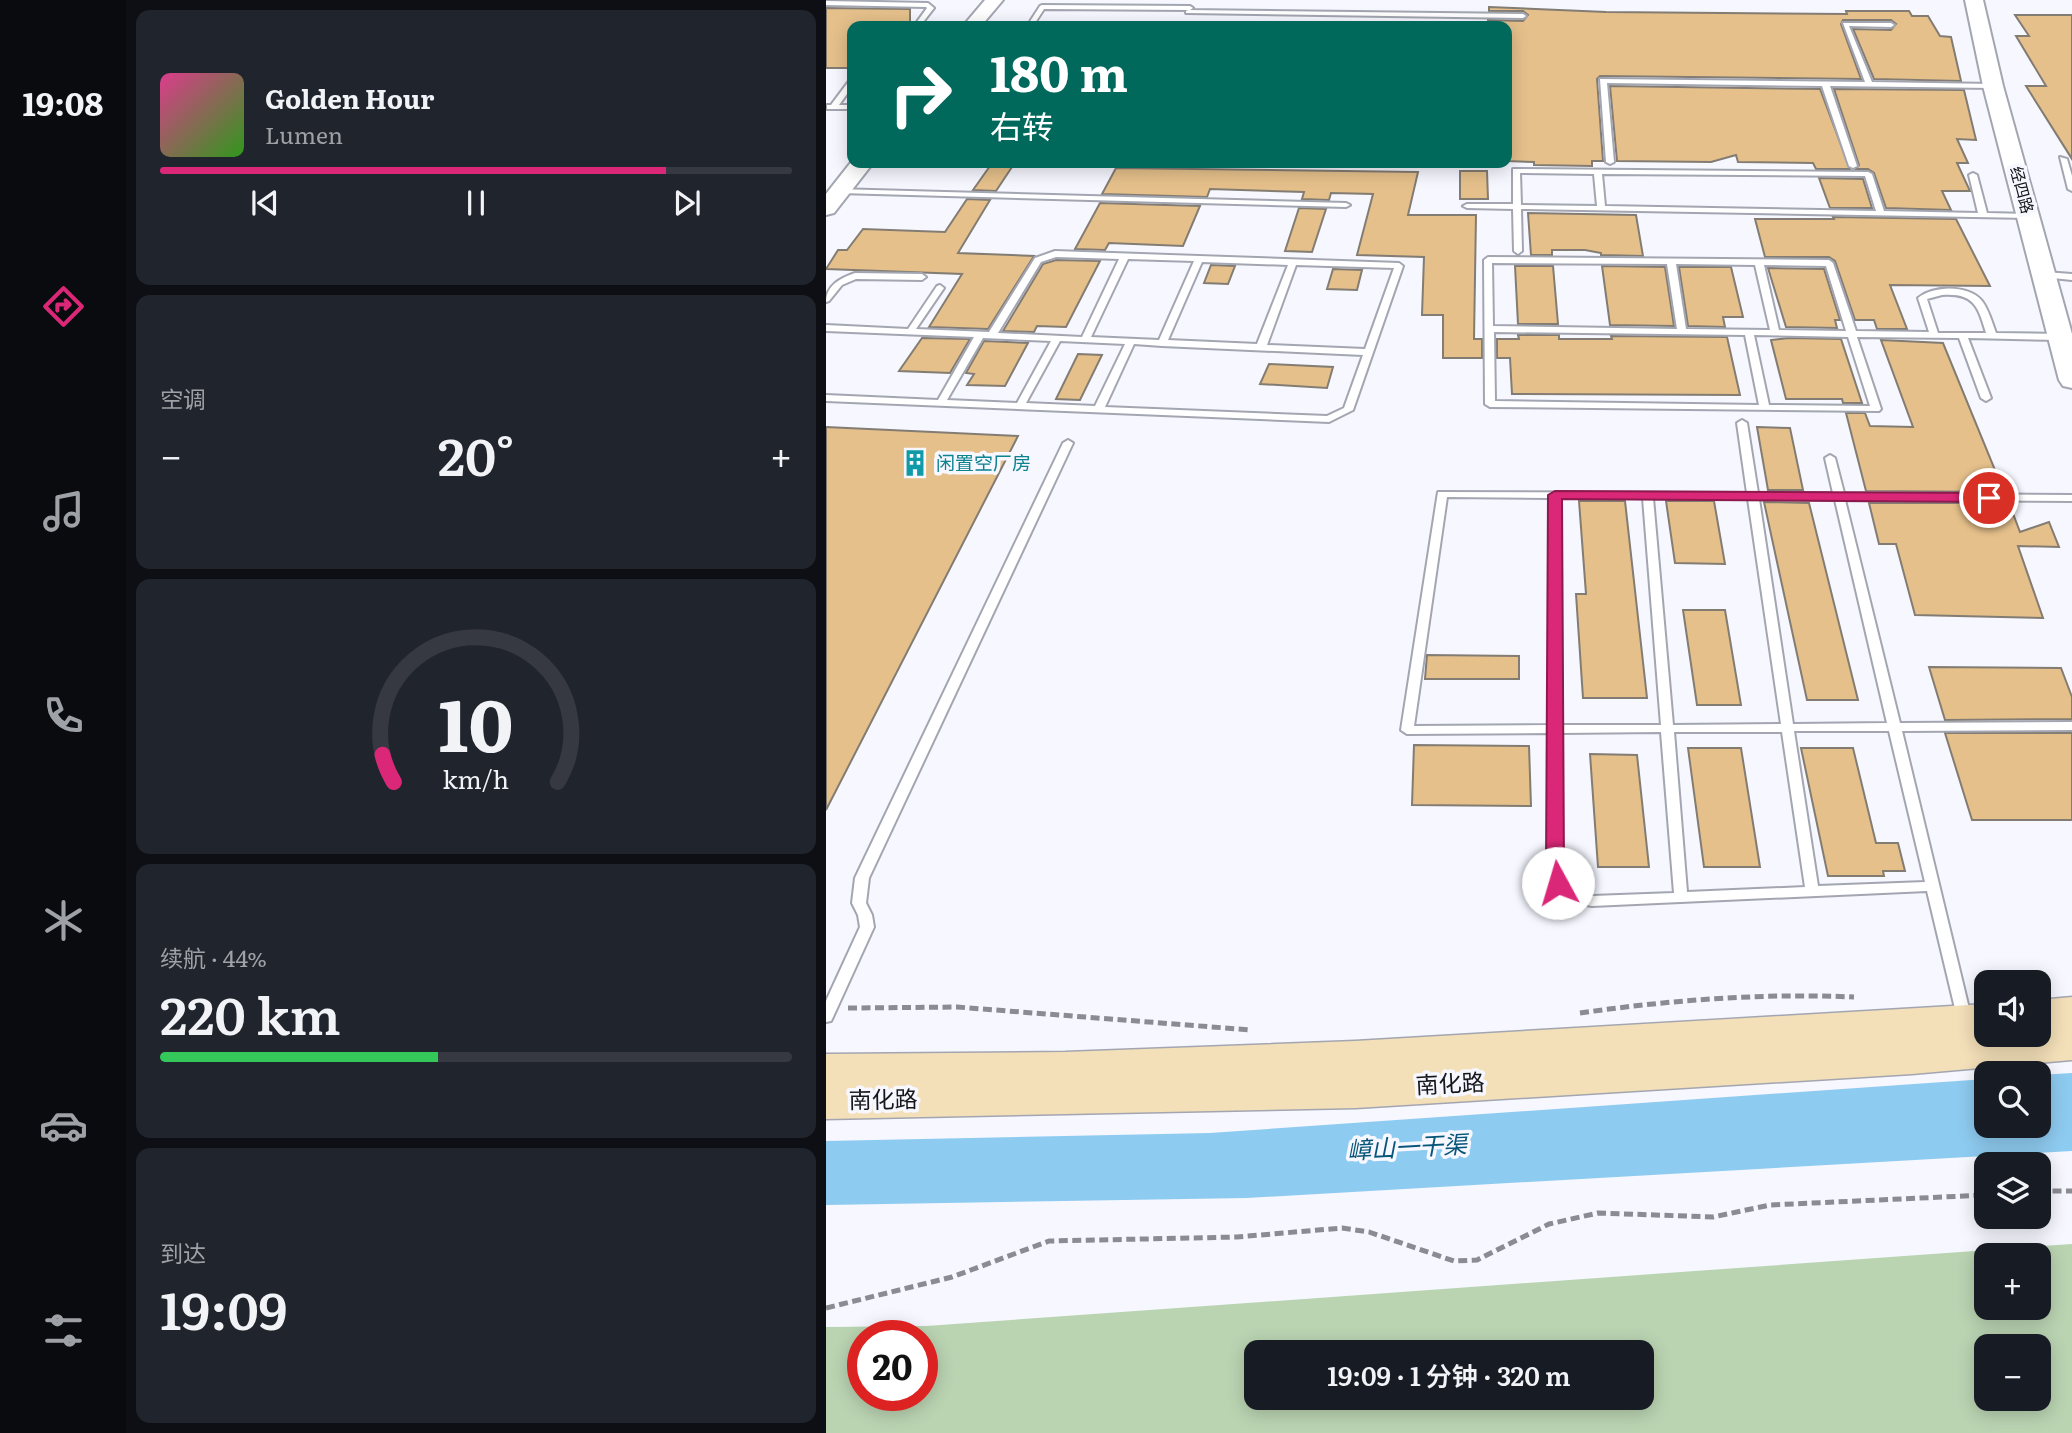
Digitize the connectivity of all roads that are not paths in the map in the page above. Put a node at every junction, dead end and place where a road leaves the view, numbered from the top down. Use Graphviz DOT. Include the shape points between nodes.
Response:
graph roads {
  1 [pos="994,0"];
  2 [pos="1193,0"];
  3 [pos="1974,0"];
  4 [pos="826,3"];
  5 [pos="1189,10"];
  6 [pos="1459,15"];
  7 [pos="1523,16"];
  8 [pos="921,21"];
  9 [pos="976,21"];
  10 [pos="1033,21"];
  11 [pos="1185,21"];
  12 [pos="1459,21"];
  13 [pos="1891,25"];
  14 [pos="1825,83"];
  15 [pos="1869,83"];
  16 [pos="1993,86"];
  17 [pos="847,88"];
  18 [pos="830,107"];
  19 [pos="2063,159"];
  20 [pos="1610,162"];
  21 [pos="1853,166"];
  22 [pos="858,168"];
  23 [pos="1598,172"];
  24 [pos="1973,175"];
  25 [pos="2072,189"];
  26 [pos="833,200"];
  27 [pos="1346,205"];
  28 [pos="1466,206"];
  29 [pos="1517,207"];
  30 [pos="1601,208"];
  31 [pos="1881,213"];
  32 [pos="1983,215"];
  33 [pos="2029,216"];
  34 [pos="1518,251"];
  35 [pos="1125,256"];
  36 [pos="1199,259"];
  37 [pos="1671,261"];
  38 [pos="1293,262"];
  39 [pos="1759,262"];
  40 [pos="2045,275"];
  41 [pos="922,277"];
  42 [pos="2072,277"];
  43 [pos="940,288"];
  44 [pos="826,299"];
  45 [pos="826,328"];
  46 [pos="1489,329"];
  47 [pos="910,332"];
  48 [pos="1682,332"];
  49 [pos="1749,332"];
  50 [pos="1775,333"];
  51 [pos="1852,334"];
  52 [pos="980,335"];
  53 [pos="992,335"];
  54 [pos="1934,335"];
  55 [pos="1962,335"];
  56 [pos="1992,336"];
  57 [pos="2061,337"];
  58 [pos="1056,338"];
  59 [pos="1085,339"];
  60 [pos="1131,341"];
  61 [pos="1162,343"];
  62 [pos="1261,347"];
  63 [pos="1369,352"];
  64 [pos="2072,380"];
  65 [pos="826,398"];
  66 [pos="1986,398"];
  67 [pos="941,403"];
  68 [pos="1020,406"];
  69 [pos="1765,408"];
  70 [pos="1099,409"];
  71 [pos="1742,422"];
  72 [pos="1068,443"];
  73 [pos="1830,458"];
  74 [pos="1555,495"];
  75 [pos="1648,495"];
  76 [pos="1753,496"];
  77 [pos="1839,497"];
  78 [pos="2072,498"];
  79 [pos="2072,726"];
  80 [pos="1788,727"];
  81 [pos="1895,727"];
  82 [pos="1667,728"];
  83 [pos="1555,729"];
  84 [pos="1933,886"];
  85 [pos="1812,891"];
  86 [pos="1681,897"];
  87 [pos="828,1013"];
  88 [pos="2072,1013"];
  89 [pos="2051,1015"];
  90 [pos="1972,1034"];
  91 [pos="2072,1043"];
  92 [pos="826,1071"];
  93 [pos="826,1101"];
  1 -- 9 [label="street"];
  2 -- 5 [label="lane"];
  3 -- 16 [label="street, 经四路"];
  4 -- 8 [label="lane" via="928,5 930,11"];
  5 -- 6 [label="lane"];
  5 -- 10 [label="lane" via="1042,7"];
  5 -- 11 [label="lane"];
  6 -- 7 [label="lane"];
  6 -- 12 [label="lane"];
  13 -- 15 [label="lane" via="1845,24"];
  14 -- 15 [label="lane"];
  14 -- 20 [label="lane" via="1603,81"];
  14 -- 21 [label="lane"];
  15 -- 16 [label="lane"];
  16 -- 33 [label="street, 经四路"];
  17 -- 18 [label="lane"];
  19 -- 25 [label="lane"];
  22 -- 26 [label="street"];
  23 -- 29 [label="lane" via="1517,170"];
  23 -- 30 [label="lane"];
  23 -- 31 [label="lane" via="1868,174"];
  24 -- 32 [label="lane"];
  26 -- 27 [label="lane"];
  28 -- 29 [label="lane"];
  29 -- 30 [label="lane"];
  29 -- 34 [label="lane"];
  30 -- 31 [label="lane"];
  31 -- 32 [label="lane"];
  32 -- 33 [label="lane"];
  33 -- 40 [label="street, 经四路"];
  35 -- 36 [label="lane"];
  35 -- 53 [label="lane" via="1055,254 1038,260"];
  35 -- 59 [label="lane"];
  36 -- 38 [label="lane"];
  36 -- 61 [label="lane"];
  37 -- 39 [label="lane"];
  37 -- 46 [label="lane" via="1488,260"];
  37 -- 48 [label="lane"];
  38 -- 62 [label="lane"];
  38 -- 63 [label="lane" via="1399,266"];
  39 -- 50 [label="lane"];
  39 -- 51 [label="lane" via="1829,263"];
  40 -- 42 [label="lane"];
  40 -- 57 [label="street, 经四路"];
  41 -- 44 [label="lane" via="855,276 839,283"];
  43 -- 47 [label="lane"];
  45 -- 47 [label="lane"];
  46 -- 48 [label="lane"];
  46 -- 69 [label="lane" via="1490,404"];
  47 -- 52 [label="lane"];
  48 -- 49 [label="lane"];
  49 -- 50 [label="lane"];
  49 -- 69 [label="lane"];
  50 -- 51 [label="lane"];
  51 -- 54 [label="lane"];
  51 -- 69 [label="lane" via="1876,409"];
  52 -- 53 [label="lane"];
  52 -- 67 [label="lane"];
  53 -- 58 [label="lane"];
  54 -- 55 [label="lane"];
  54 -- 56 [label="lane" via="1923,298 1943,292 1976,300"];
  55 -- 56 [label="lane"];
  55 -- 66 [label="lane"];
  56 -- 57 [label="lane"];
  57 -- 64 [label="street, 经四路"];
  58 -- 59 [label="lane"];
  58 -- 68 [label="lane"];
  59 -- 60 [label="lane"];
  60 -- 61 [label="lane"];
  60 -- 70 [label="lane"];
  61 -- 62 [label="lane"];
  62 -- 63 [label="lane"];
  63 -- 70 [label="lane" via="1348,410 1329,419"];
  65 -- 67 [label="lane"];
  67 -- 68 [label="lane"];
  68 -- 70 [label="lane"];
  71 -- 76 [label="lane"];
  72 -- 87 [label="lane" via="862,878 859,903 867,927"];
  73 -- 77 [label="lane"];
  74 -- 75 [label="lane"];
  74 -- 83 [label="lane"];
  74 -- 83 [label="lane" via="1442,494 1407,730"];
  75 -- 76 [label="lane"];
  75 -- 82 [label="lane"];
  76 -- 77 [label="lane"];
  76 -- 80 [label="lane"];
  77 -- 78 [label="lane"];
  77 -- 81 [label="lane"];
  79 -- 81 [label="lane"];
  80 -- 81 [label="lane"];
  80 -- 82 [label="lane"];
  80 -- 85 [label="lane"];
  81 -- 84 [label="lane"];
  82 -- 83 [label="lane"];
  82 -- 86 [label="lane"];
  83 -- 86 [label="lane" via="1555,871 1564,893 1592,901"];
  84 -- 85 [label="lane"];
  84 -- 90 [label="lane"];
  85 -- 86 [label="lane"];
  88 -- 89 [label="main road"];
  90 -- 91 [label="main road, 南化路"];
  90 -- 92 [label="main road, 南化路" via="1066,1069"];
  90 -- 93 [label="main road, 南化路" via="1356,1090"];
}
